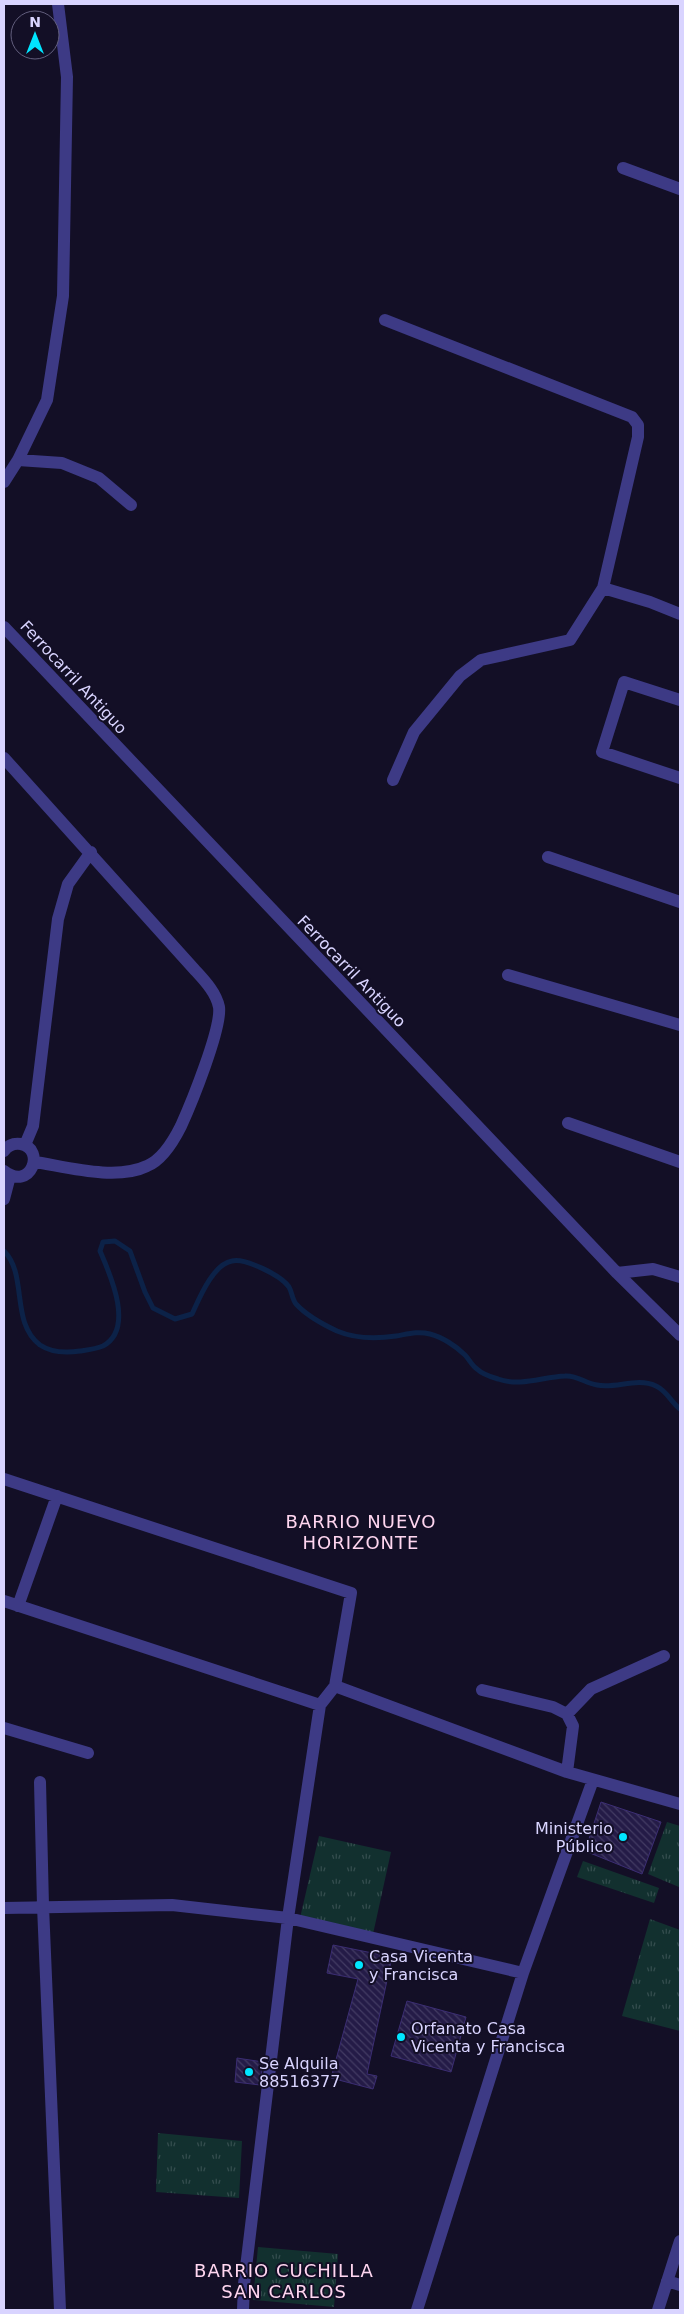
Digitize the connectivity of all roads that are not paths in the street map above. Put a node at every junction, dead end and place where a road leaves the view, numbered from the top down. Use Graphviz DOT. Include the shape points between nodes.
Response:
graph roads {
  1 [pos="58,4"];
  2 [pos="623,168"];
  3 [pos="680,188"];
  4 [pos="385,320"];
  5 [pos="18,460"];
  6 [pos="4,482"];
  7 [pos="131,505"];
  8 [pos="603,588"];
  9 [pos="680,614"];
  10 [pos="4,627"];
  11 [pos="680,700"];
  12 [pos="4,758"];
  13 [pos="680,778"];
  14 [pos="393,780"];
  15 [pos="91,852"];
  16 [pos="548,857"];
  17 [pos="680,902"];
  18 [pos="508,975"];
  19 [pos="680,1025"];
  20 [pos="568,1123"];
  21 [pos="25,1145"];
  22 [pos="4,1151"];
  23 [pos="34,1162"];
  24 [pos="680,1162"];
  25 [pos="7,1173"];
  26 [pos="4,1199"];
  27 [pos="617,1273"];
  28 [pos="680,1277"];
  29 [pos="680,1335"];
  30 [pos="4,1479"];
  31 [pos="57,1496"];
  32 [pos="4,1601"];
  33 [pos="18,1606"];
  34 [pos="664,1656"];
  35 [pos="335,1686"];
  36 [pos="482,1690"];
  37 [pos="320,1705"];
  38 [pos="567,1714"];
  39 [pos="4,1728"];
  40 [pos="88,1752"];
  41 [pos="567,1772"];
  42 [pos="594,1780"];
  43 [pos="40,1782"];
  44 [pos="680,1804"];
  45 [pos="43,1906"];
  46 [pos="4,1908"];
  47 [pos="288,1918"];
  48 [pos="523,1973"];
  49 [pos="680,2241"];
  50 [pos="667,2281"];
  51 [pos="680,2285"];
  52 [pos="60,2310"];
  53 [pos="243,2310"];
  54 [pos="417,2310"];
  55 [pos="658,2310"];
  1 -- 5 [label="street" via="68,77 63,296 47,400"];
  2 -- 3 [label="street"];
  4 -- 8 [label="street" via="632,417 638,425 638,437"];
  5 -- 6 [label="street"];
  5 -- 7 [label="street" via="62,462 99,478"];
  8 -- 9 [label="street"];
  8 -- 14 [label="street" via="570,640 481,660 460,676 414,732"];
  10 -- 27 [label="street, Ferrocarril Antiguo"];
  11 -- 13 [label="street" via="624,682 602,752"];
  12 -- 15 [label="street"];
  15 -- 21 [label="street" via="68,884 58,918 33,1126"];
  15 -- 23 [label="street" via="214,993 219,1008 217,1032 180,1127 162,1156 147,1166 115,1174"];
  16 -- 17 [label="street"];
  18 -- 19 [label="street"];
  20 -- 24 [label="street"];
  21 -- 22 [label="street" via="16,1144"];
  21 -- 23 [label="street" via="32,1152"];
  23 -- 25 [label="street" via="30,1172 21,1177"];
  25 -- 26 [label="street"];
  27 -- 28 [label="street" via="653,1269"];
  27 -- 29 [label="street, Ferrocarril Antiguo"];
  30 -- 31 [label="street"];
  31 -- 33 [label="street"];
  31 -- 35 [label="street" via="352,1593"];
  32 -- 33 [label="street"];
  33 -- 37 [label="street"];
  34 -- 38 [label="street" via="591,1689"];
  35 -- 37 [label="street"];
  35 -- 41 [label="street"];
  36 -- 38 [label="street" via="552,1707"];
  37 -- 47 [label="street"];
  38 -- 41 [label="street" via="573,1726"];
  39 -- 40 [label="street"];
  41 -- 42 [label="street"];
  42 -- 44 [label="street"];
  42 -- 48 [label="street"];
  43 -- 45 [label="street"];
  45 -- 46 [label="street"];
  45 -- 47 [label="street" via="172,1905"];
  45 -- 52 [label="street"];
  47 -- 48 [label="street"];
  47 -- 53 [label="street"];
  48 -- 54 [label="street"];
  49 -- 50 [label="street"];
  50 -- 51 [label="street"];
  50 -- 55 [label="street"];
}
